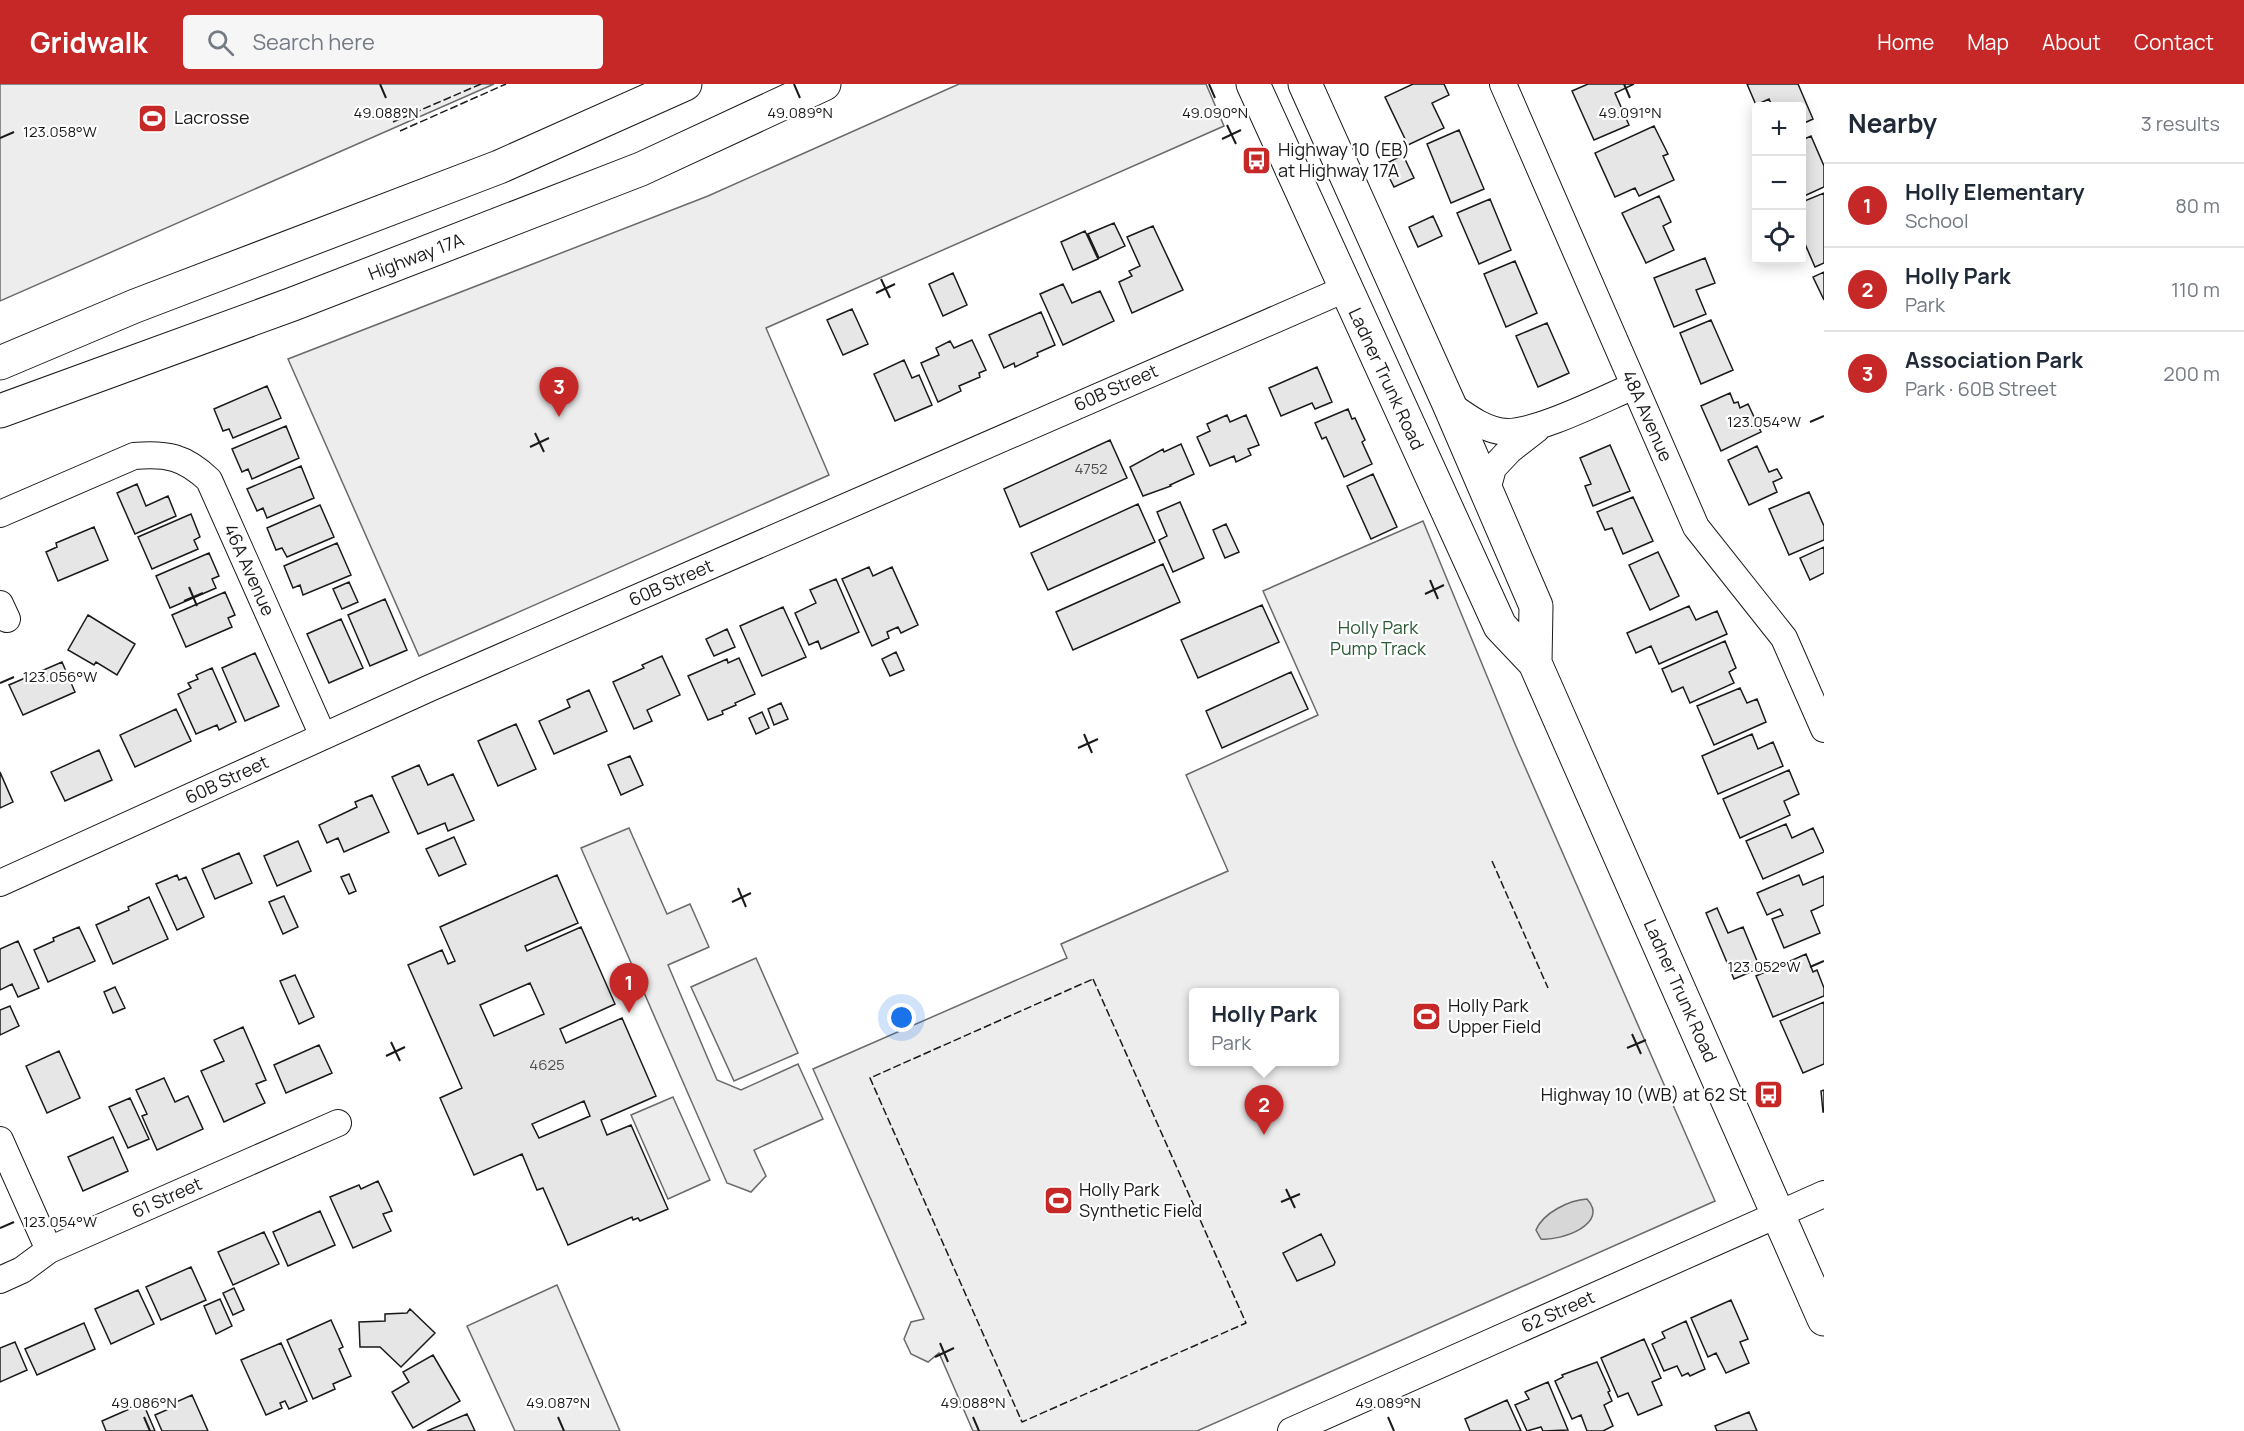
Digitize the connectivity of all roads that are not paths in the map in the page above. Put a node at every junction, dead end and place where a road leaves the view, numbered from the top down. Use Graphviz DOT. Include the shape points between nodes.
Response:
graph roads {
  1 [pos="685,84"];
  2 [pos="824,84"];
  3 [pos="1253,84"];
  4 [pos="1305,84"];
  5 [pos="1503,84"];
  6 [pos="1345,289"];
  7 [pos="0,363"];
  8 [pos="1634,386"];
  9 [pos="1449,404"];
  10 [pos="0,411"];
  11 [pos="1542,425"];
  12 [pos="1487,490"];
  13 [pos="0,514"];
  14 [pos="1535,663"];
  15 [pos="1824,729"];
  16 [pos="323,736"];
  17 [pos="0,883"];
  18 [pos="338,1123"];
  19 [pos="0,1140"];
  20 [pos="1824,1194"];
  21 [pos="1778,1214"];
  22 [pos="49,1250"];
  23 [pos="0,1280"];
  24 [pos="1824,1319"];
  25 [pos="1291,1431"];
  1 -- 7 [label="main road" via="499,167 135,306"];
  2 -- 10 [label="main road, Highway 17A" via="641,169 294,304"];
  3 -- 6 [label="main road, Ladner Trunk Road"];
  4 -- 9 [label="main road, Ladner Trunk Road"];
  5 -- 8 [label="street, 48A Avenue"];
  6 -- 14 [label="main road, Ladner Trunk Road" via="1500,626"];
  6 -- 16 [label="street, 60B Street"];
  8 -- 11 [label="street"];
  8 -- 15 [label="street, 48A Avenue" via="1696,526 1784,638"];
  9 -- 11 [label="street" via="1481,425 1507,432"];
  9 -- 12 [label="main road, Ladner Trunk Road"];
  11 -- 12 [label="street" via="1493,468"];
  12 -- 14 [label="main road, Ladner Trunk Road" via="1536,606"];
  13 -- 16 [label="street, 46A Avenue" via="134,456 174,457 193,465 209,480"];
  14 -- 21 [label="main road, Ladner Trunk Road"];
  16 -- 17 [label="street, 60B Street"];
  18 -- 22 [label="street, 61 Street"];
  19 -- 22 [label="street"];
  20 -- 21 [label="street, 62 Street"];
  21 -- 24 [label="main road, Ladner Trunk Road"];
  21 -- 25 [label="street, 62 Street"];
  22 -- 23 [label="street, 61 Street"];
}
